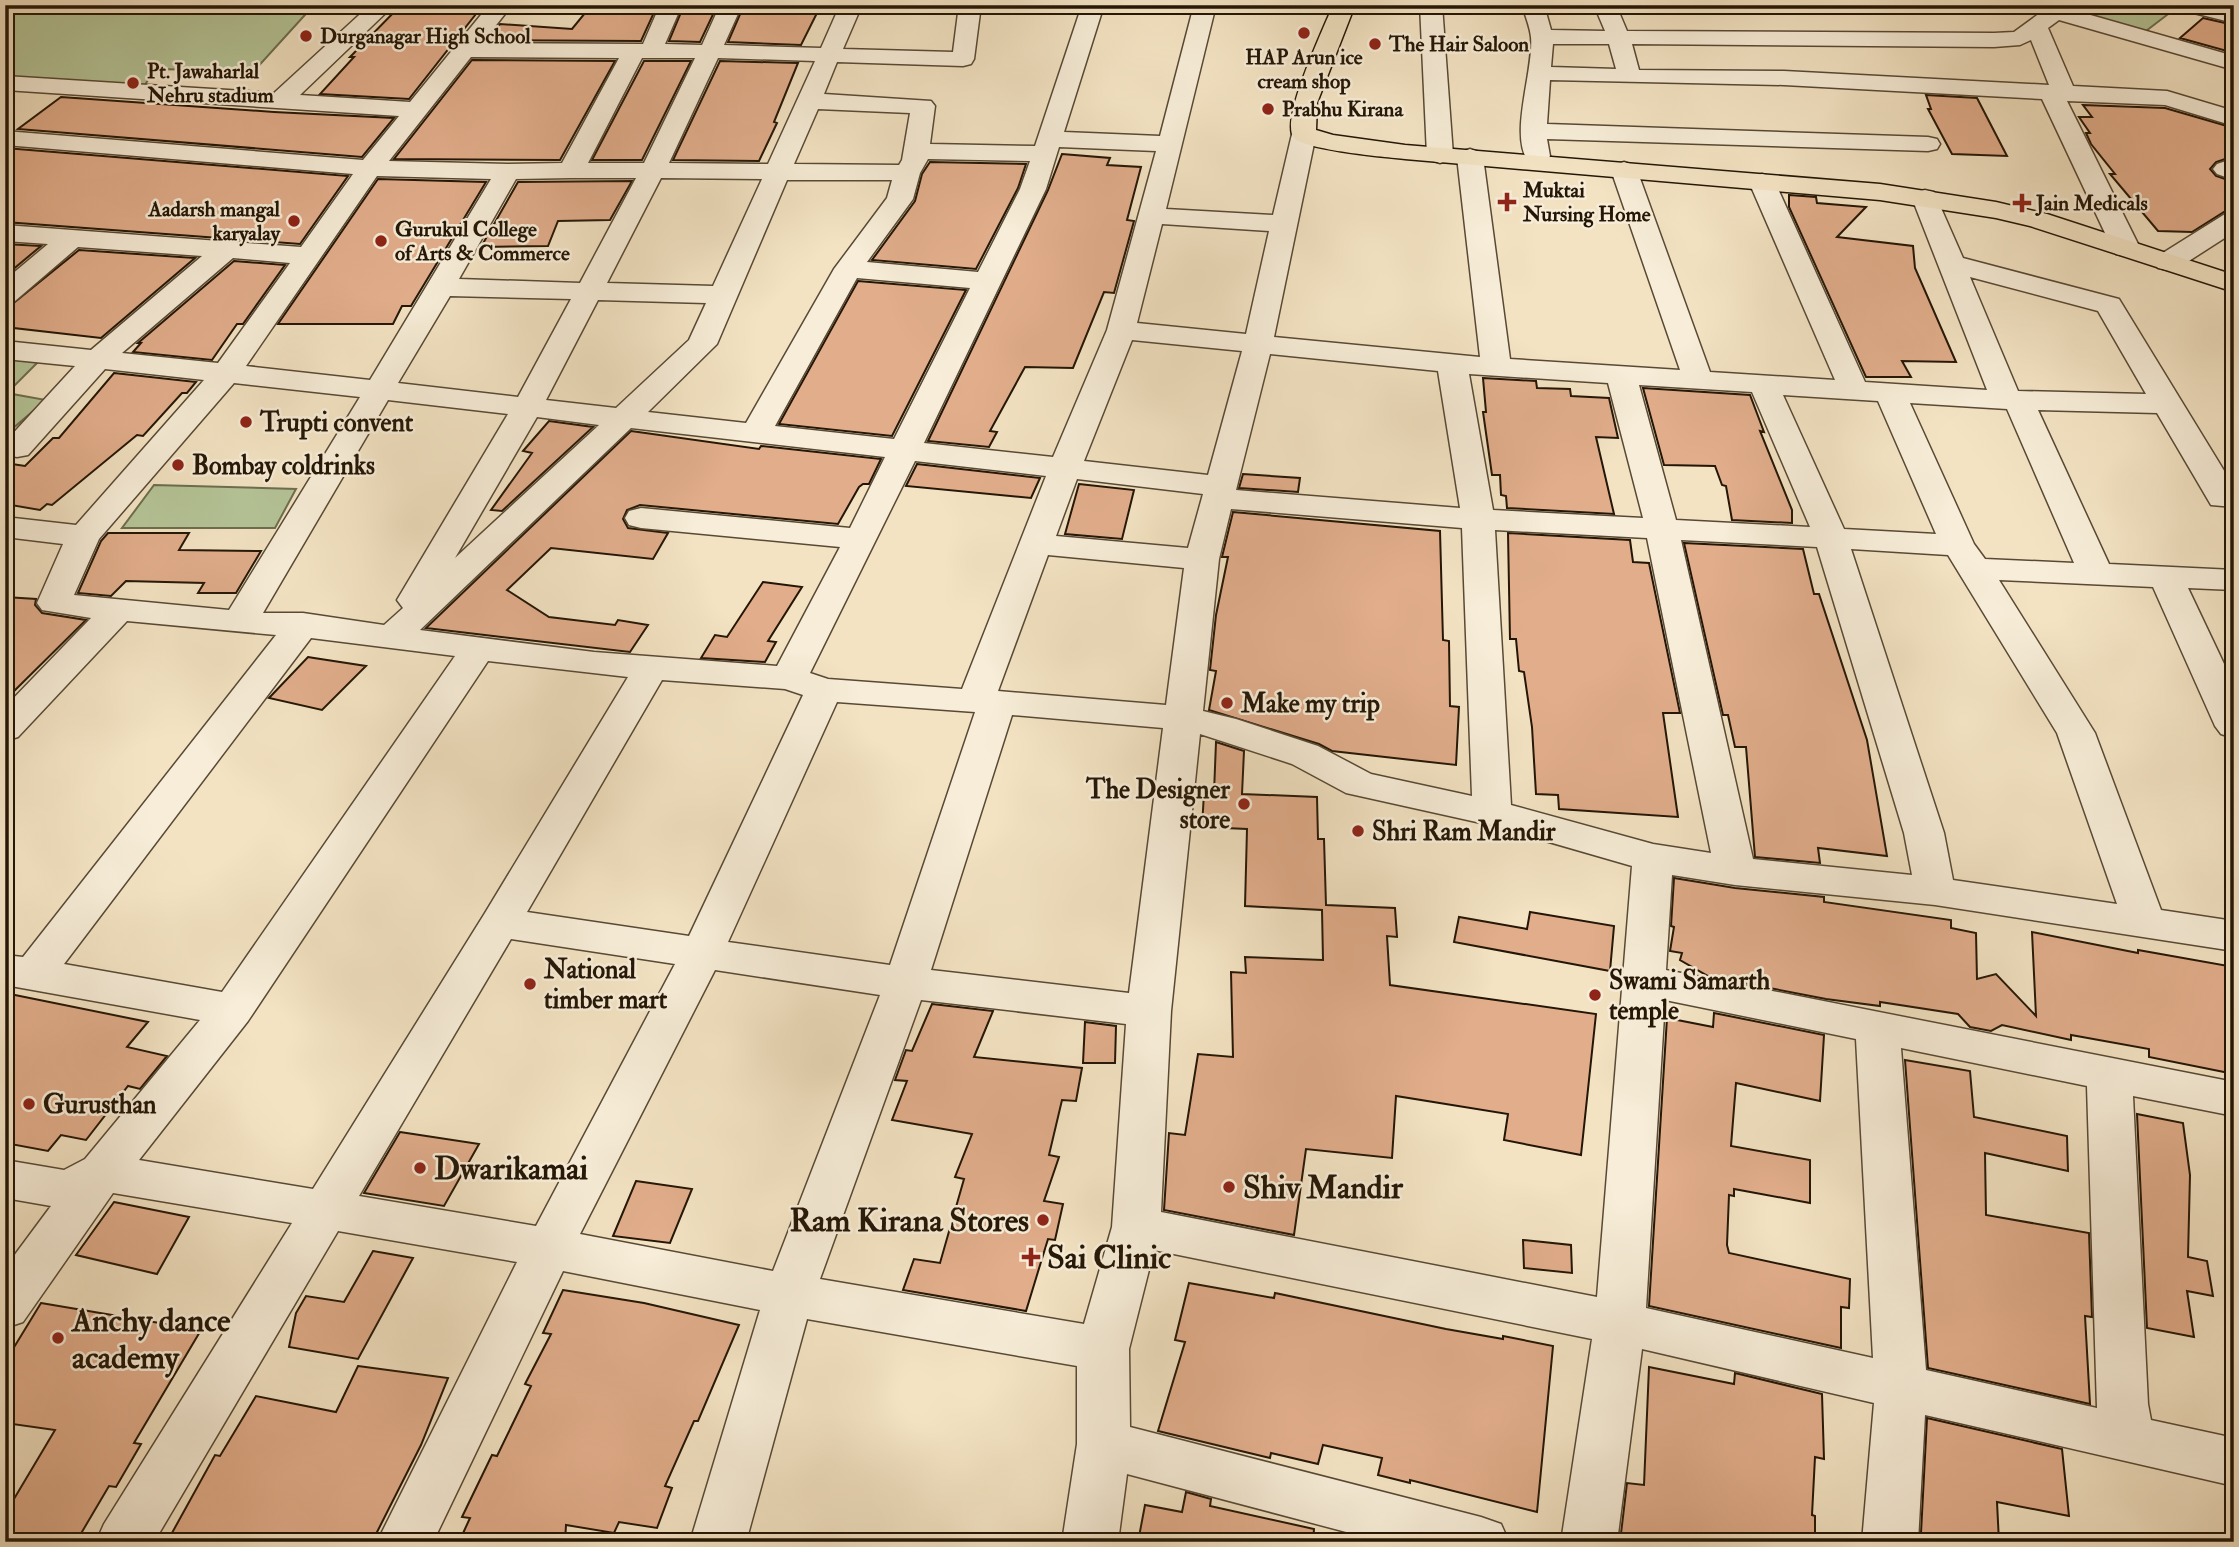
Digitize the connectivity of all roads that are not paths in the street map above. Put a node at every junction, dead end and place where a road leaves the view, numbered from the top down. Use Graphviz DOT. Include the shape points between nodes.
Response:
graph roads {
  1 [pos="383,5"];
  2 [pos="501,5"];
  3 [pos="671,5"];
  4 [pos="731,5"];
  5 [pos="851,5"];
  6 [pos="970,5"];
  7 [pos="1093,5"];
  8 [pos="1205,5"];
  9 [pos="1344,5"];
  10 [pos="1431,5"];
  11 [pos="1533,5"];
  12 [pos="1605,5"];
  13 [pos="2190,5"];
  14 [pos="2062,9"];
  15 [pos="1752,16"];
  16 [pos="2234,16"];
  17 [pos="2037,27"];
  18 [pos="1765,36"];
  19 [pos="1542,37"];
  20 [pos="1619,37"];
  21 [pos="467,50"];
  22 [pos="710,50"];
  23 [pos="642,51"];
  24 [pos="829,56"];
  25 [pos="2234,63"];
  26 [pos="1539,73"];
  27 [pos="1629,77"];
  28 [pos="1784,78"];
  29 [pos="5,83"];
  30 [pos="2059,94"];
  31 [pos="280,101"];
  32 [pos="809,101"];
  33 [pos="418,110"];
  34 [pos="2234,119"];
  35 [pos="1534,131"];
  36 [pos="1304,134"];
  37 [pos="5,138"];
  38 [pos="1170,144"];
  39 [pos="1047,146"];
  40 [pos="1928,150"];
  41 [pos="1440,155"];
  42 [pos="1470,157"];
  43 [pos="912,162"];
  44 [pos="1538,163"];
  45 [pos="370,168"];
  46 [pos="571,170"];
  47 [pos="1624,170"];
  48 [pos="653,171"];
  49 [pos="778,171"];
  50 [pos="508,172"];
  51 [pos="1762,182"];
  52 [pos="1153,216"];
  53 [pos="2234,220"];
  54 [pos="1282,224"];
  55 [pos="5,233"];
  56 [pos="72,238"];
  57 [pos="2126,248"];
  58 [pos="225,251"];
  59 [pos="307,256"];
  60 [pos="2168,262"];
  61 [pos="1951,263"];
  62 [pos="848,269"];
  63 [pos="986,281"];
  64 [pos="2234,284"];
  65 [pos="441,287"];
  66 [pos="589,291"];
  67 [pos="5,295"];
  68 [pos="724,295"];
  69 [pos="1121,330"];
  70 [pos="1258,344"];
  71 [pos="5,350"];
  72 [pos="98,359"];
  73 [pos="1452,364"];
  74 [pos="1496,367"];
  75 [pos="226,373"];
  76 [pos="1621,375"];
  77 [pos="1698,380"];
  78 [pos="1762,384"];
  79 [pos="379,390"];
  80 [pos="1854,390"];
  81 [pos="1890,393"];
  82 [pos="2012,400"];
  83 [pos="2167,404"];
  84 [pos="527,408"];
  85 [pos="626,419"];
  86 [pos="755,434"];
  87 [pos="17,448"];
  88 [pos="902,451"];
  89 [pos="1064,470"];
  90 [pos="1219,492"];
  91 [pos="2230,504"];
  92 [pos="641,518"];
  93 [pos="1478,519"];
  94 [pos="1662,529"];
  95 [pos="12,535"];
  96 [pos="84,536"];
  97 [pos="1831,538"];
  98 [pos="861,539"];
  99 [pos="1036,544"];
  100 [pos="1966,557"];
  101 [pos="1202,559"];
  102 [pos="2096,574"];
  103 [pos="2166,577"];
  104 [pos="2234,580"];
  105 [pos="118,610"];
  106 [pos="240,622"];
  107 [pos="303,624"];
  108 [pos="394,635"];
  109 [pos="478,649"];
  110 [pos="651,668"];
  111 [pos="807,684"];
  112 [pos="986,702"];
  113 [pos="1183,718"];
  114 [pos="2234,726"];
  115 [pos="5,729"];
  116 [pos="1492,813"];
  117 [pos="1653,858"];
  118 [pos="1735,871"];
  119 [pos="1935,891"];
  120 [pos="2144,922"];
  121 [pos="500,923"];
  122 [pos="2234,936"];
  123 [pos="702,953"];
  124 [pos="19,972"];
  125 [pos="1646,981"];
  126 [pos="906,983"];
  127 [pos="233,1010"];
  128 [pos="1149,1011"];
  129 [pos="1877,1027"];
  130 [pos="2109,1072"];
  131 [pos="2234,1100"];
  132 [pos="102,1172"];
  133 [pos="5,1179"];
  134 [pos="326,1210"];
  135 [pos="1136,1227"];
  136 [pos="549,1248"];
  137 [pos="789,1295"];
  138 [pos="5,1307"];
  139 [pos="1620,1323"];
  140 [pos="1103,1349"];
  141 [pos="1901,1388"];
  142 [pos="2129,1440"];
  143 [pos="1104,1444"];
  144 [pos="2234,1462"];
  145 [pos="124,1542"];
  146 [pos="405,1542"];
  147 [pos="718,1542"];
  148 [pos="1090,1542"];
  149 [pos="1482,1542"];
  150 [pos="1589,1542"];
  151 [pos="1890,1542"];
  1 -- 31 [label="street"];
  2 -- 21 [label="street"];
  3 -- 23 [label="street"];
  4 -- 22 [label="street"];
  5 -- 24 [label="street"];
  6 -- 24 [label="street" via="963,59"];
  7 -- 39 [label="street"];
  8 -- 38 [label="street"];
  9 -- 36 [label="main road" via="1306,103"];
  10 -- 41 [label="street"];
  11 -- 19 [label="street"];
  12 -- 20 [label="street"];
  13 -- 16 [label="street"];
  14 -- 17 [label="street"];
  14 -- 25 [label="street"];
  15 -- 18 [label="street"];
  17 -- 18 [label="street" via="2020,38 1994,40"];
  17 -- 30 [label="street"];
  18 -- 20 [label="street"];
  18 -- 28 [label="street"];
  19 -- 20 [label="street"];
  19 -- 26 [label="street"];
  20 -- 27 [label="street"];
  21 -- 23 [label="street"];
  21 -- 33 [label="street"];
  22 -- 23 [label="street"];
  22 -- 24 [label="street"];
  22 -- 48 [label="street"];
  23 -- 46 [label="street"];
  24 -- 32 [label="street"];
  26 -- 27 [label="street"];
  26 -- 35 [label="street"];
  27 -- 28 [label="street"];
  28 -- 40 [label="street"];
  29 -- 31 [label="street"];
  30 -- 34 [label="street" via="2167,98 2190,115"];
  30 -- 40 [label="street"];
  30 -- 57 [label="street"];
  31 -- 33 [label="street"];
  32 -- 43 [label="street" via="923,106"];
  32 -- 49 [label="street"];
  33 -- 45 [label="street"];
  35 -- 40 [label="street"];
  35 -- 44 [label="street"];
  36 -- 41 [label="main road" via="1331,142"];
  36 -- 54 [label="street"];
  37 -- 45 [label="street"];
  38 -- 39 [label="street"];
  38 -- 52 [label="street"];
  39 -- 43 [label="street"];
  39 -- 63 [label="street" via="1033,188"];
  40 -- 51 [label="main road"];
  40 -- 57 [label="main road" via="2038,219"];
  40 -- 61 [label="street"];
  41 -- 42 [label="main road"];
  42 -- 44 [label="main road"];
  42 -- 74 [label="street"];
  43 -- 49 [label="street"];
  43 -- 62 [label="street" via="900,199"];
  44 -- 47 [label="main road"];
  45 -- 50 [label="street"];
  45 -- 59 [label="street"];
  46 -- 48 [label="street"];
  46 -- 50 [label="street"];
  47 -- 51 [label="main road"];
  47 -- 77 [label="street"];
  48 -- 49 [label="street"];
  48 -- 66 [label="street"];
  49 -- 68 [label="street"];
  50 -- 65 [label="street"];
  51 -- 80 [label="street"];
  52 -- 54 [label="street"];
  52 -- 69 [label="street"];
  53 -- 60 [label="street"];
  54 -- 70 [label="street"];
  55 -- 56 [label="street"];
  56 -- 58 [label="street"];
  56 -- 67 [label="street"];
  57 -- 60 [label="main road"];
  58 -- 59 [label="street"];
  58 -- 72 [label="street"];
  59 -- 75 [label="street"];
  60 -- 64 [label="main road"];
  61 -- 82 [label="street"];
  61 -- 83 [label="street" via="2109,305"];
  62 -- 63 [label="street"];
  62 -- 86 [label="street"];
  63 -- 88 [label="street"];
  65 -- 66 [label="street"];
  65 -- 79 [label="street"];
  66 -- 68 [label="street"];
  66 -- 84 [label="street"];
  68 -- 85 [label="street" via="702,344"];
  69 -- 70 [label="street"];
  69 -- 89 [label="street"];
  70 -- 73 [label="street"];
  70 -- 90 [label="street"];
  71 -- 72 [label="street"];
  72 -- 75 [label="street"];
  72 -- 87 [label="street"];
  73 -- 74 [label="street"];
  73 -- 93 [label="street"];
  74 -- 76 [label="street"];
  75 -- 79 [label="street"];
  75 -- 96 [label="street"];
  76 -- 77 [label="street"];
  76 -- 94 [label="street"];
  77 -- 78 [label="street"];
  78 -- 80 [label="street"];
  78 -- 97 [label="street"];
  79 -- 84 [label="street"];
  79 -- 106 [label="street"];
  80 -- 81 [label="street"];
  81 -- 82 [label="street"];
  81 -- 100 [label="street"];
  82 -- 83 [label="street"];
  82 -- 102 [label="street"];
  83 -- 91 [label="street"];
  84 -- 85 [label="street"];
  84 -- 108 [label="street"];
  85 -- 86 [label="street"];
  85 -- 108 [label="street"];
  86 -- 88 [label="street"];
  88 -- 89 [label="street"];
  88 -- 98 [label="street"];
  89 -- 90 [label="street"];
  89 -- 99 [label="street"];
  90 -- 93 [label="street"];
  90 -- 101 [label="street"];
  92 -- 98 [label="street"];
  93 -- 94 [label="street"];
  93 -- 116 [label="street"];
  94 -- 97 [label="street"];
  94 -- 118 [label="street"];
  95 -- 96 [label="street"];
  96 -- 105 [label="street" via="54,603"];
  97 -- 100 [label="street"];
  97 -- 119 [label="street" via="1924,833"];
  98 -- 111 [label="street"];
  99 -- 101 [label="street"];
  99 -- 112 [label="street"];
  100 -- 102 [label="street"];
  100 -- 120 [label="street" via="2076,733"];
  101 -- 113 [label="street"];
  102 -- 103 [label="street"];
  103 -- 104 [label="street"];
  103 -- 114 [label="street"];
  105 -- 106 [label="street"];
  105 -- 115 [label="street"];
  106 -- 107 [label="street"];
  107 -- 108 [label="street"];
  107 -- 124 [label="street"];
  108 -- 109 [label="street"];
  109 -- 110 [label="street"];
  109 -- 127 [label="street"];
  110 -- 111 [label="street"];
  110 -- 121 [label="street"];
  111 -- 112 [label="street"];
  111 -- 123 [label="street"];
  112 -- 113 [label="street"];
  112 -- 126 [label="street"];
  113 -- 116 [label="street" via="1305,755 1360,784"];
  113 -- 128 [label="street"];
  116 -- 117 [label="street"];
  117 -- 118 [label="street"];
  117 -- 125 [label="street"];
  118 -- 119 [label="street"];
  119 -- 120 [label="street"];
  120 -- 122 [label="street"];
  121 -- 123 [label="street"];
  121 -- 134 [label="street"];
  123 -- 126 [label="street"];
  123 -- 136 [label="street"];
  124 -- 127 [label="street"];
  125 -- 129 [label="street"];
  125 -- 139 [label="street"];
  126 -- 128 [label="street"];
  126 -- 137 [label="street"];
  127 -- 132 [label="street"];
  128 -- 135 [label="street"];
  129 -- 130 [label="street"];
  129 -- 141 [label="street"];
  130 -- 131 [label="street"];
  130 -- 142 [label="street" via="2122,1404"];
  132 -- 133 [label="street" via="69,1190"];
  132 -- 134 [label="street"];
  132 -- 138 [label="street"];
  134 -- 136 [label="street"];
  134 -- 145 [label="street"];
  135 -- 139 [label="street"];
  135 -- 140 [label="street"];
  136 -- 137 [label="street"];
  136 -- 146 [label="street"];
  137 -- 140 [label="street"];
  137 -- 147 [label="street"];
  139 -- 141 [label="street"];
  139 -- 150 [label="street"];
  140 -- 143 [label="street"];
  141 -- 142 [label="street"];
  141 -- 151 [label="street"];
  142 -- 144 [label="street"];
  143 -- 148 [label="street"];
  143 -- 149 [label="street"];
}
